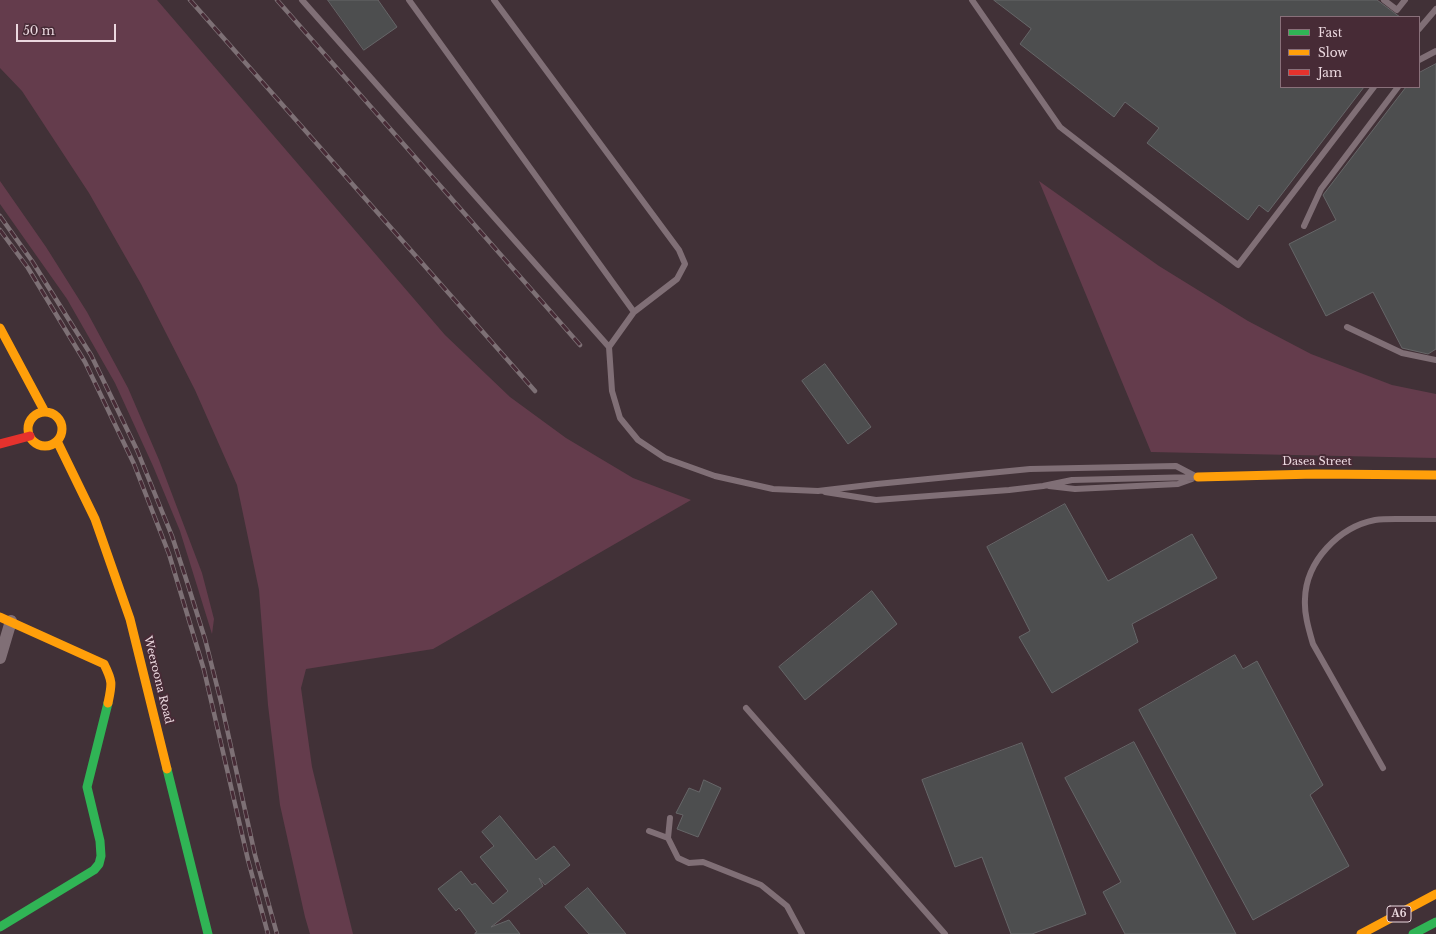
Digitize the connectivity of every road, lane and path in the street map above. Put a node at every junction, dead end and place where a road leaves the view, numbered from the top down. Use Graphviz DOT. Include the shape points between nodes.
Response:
graph roads {
  1 [pos="302,0"];
  2 [pos="409,0"];
  3 [pos="494,0"];
  4 [pos="972,0"];
  5 [pos="1384,0"];
  6 [pos="1405,0"];
  7 [pos="1436,9"];
  8 [pos="1420,28"];
  9 [pos="1436,51"];
  10 [pos="1420,59"];
  11 [pos="1373,88"];
  12 [pos="1397,88"];
  13 [pos="1304,226"];
  14 [pos="634,312"];
  15 [pos="0,328"];
  16 [pos="1347,328"];
  17 [pos="609,347"];
  18 [pos="1436,360"];
  19 [pos="45,412"];
  20 [pos="30,436"];
  21 [pos="57,442"];
  22 [pos="0,444"];
  23 [pos="1436,475"];
  24 [pos="1198,477"];
  25 [pos="1043,486"];
  26 [pos="818,491"];
  27 [pos="1436,519"];
  28 [pos="6,619"];
  29 [pos="0,658"];
  30 [pos="746,708"];
  31 [pos="1383,768"];
  32 [pos="670,818"];
  33 [pos="649,831"];
  34 [pos="668,838"];
  35 [pos="1436,894"];
  36 [pos="1436,922"];
  37 [pos="0,927"];
  38 [pos="208,934"];
  39 [pos="802,934"];
  40 [pos="945,934"];
  41 [pos="1361,934"];
  42 [pos="1413,934"];
  1 -- 17 [label="lane"];
  2 -- 14 [label="lane"];
  3 -- 14 [label="lane" via="679,250 685,264 677,279"];
  4 -- 11 [label="lane" via="1060,127 1238,265"];
  5 -- 6 [label="lane" via="1397,10"];
  7 -- 8 [label="lane"];
  9 -- 10 [label="lane"];
  12 -- 13 [label="lane" via="1321,189"];
  14 -- 17 [label="lane"];
  15 -- 19 [label="main road"];
  16 -- 18 [label="lane" via="1402,353"];
  17 -- 26 [label="lane" via="612,391 620,418 638,440 665,458 715,476 773,489"];
  19 -- 20 [label="main road" via="36,415 30,422"];
  19 -- 21 [label="main road" via="54,414 60,421 62,429"];
  20 -- 21 [label="main road" via="39,445"];
  20 -- 22 [label="main road"];
  21 -- 38 [label="main road, Weeroona Road" via="95,519 130,620"];
  23 -- 24 [label="main road, Dasea Street" via="1315,474"];
  24 -- 25 [label="lane" via="1072,480"];
  24 -- 25 [label="lane" via="1178,484 1075,489"];
  24 -- 26 [label="lane" via="1176,466 1030,469"];
  25 -- 26 [label="lane" via="876,500"];
  27 -- 31 [label="lane" via="1376,520 1347,531 1324,551 1314,564 1307,582 1305,599 1313,644"];
  28 -- 29 [label="street"];
  28 -- 37 [label="main road" via="104,664 112,685 87,787 100,841 99,864 94,870"];
  30 -- 40 [label="lane"];
  32 -- 34 [label="lane"];
  33 -- 34 [label="lane"];
  34 -- 39 [label="lane" via="678,858 689,863 704,862 762,885 787,906"];
  35 -- 41 [label="main road, A6"];
  36 -- 42 [label="main road, A6"];
}
